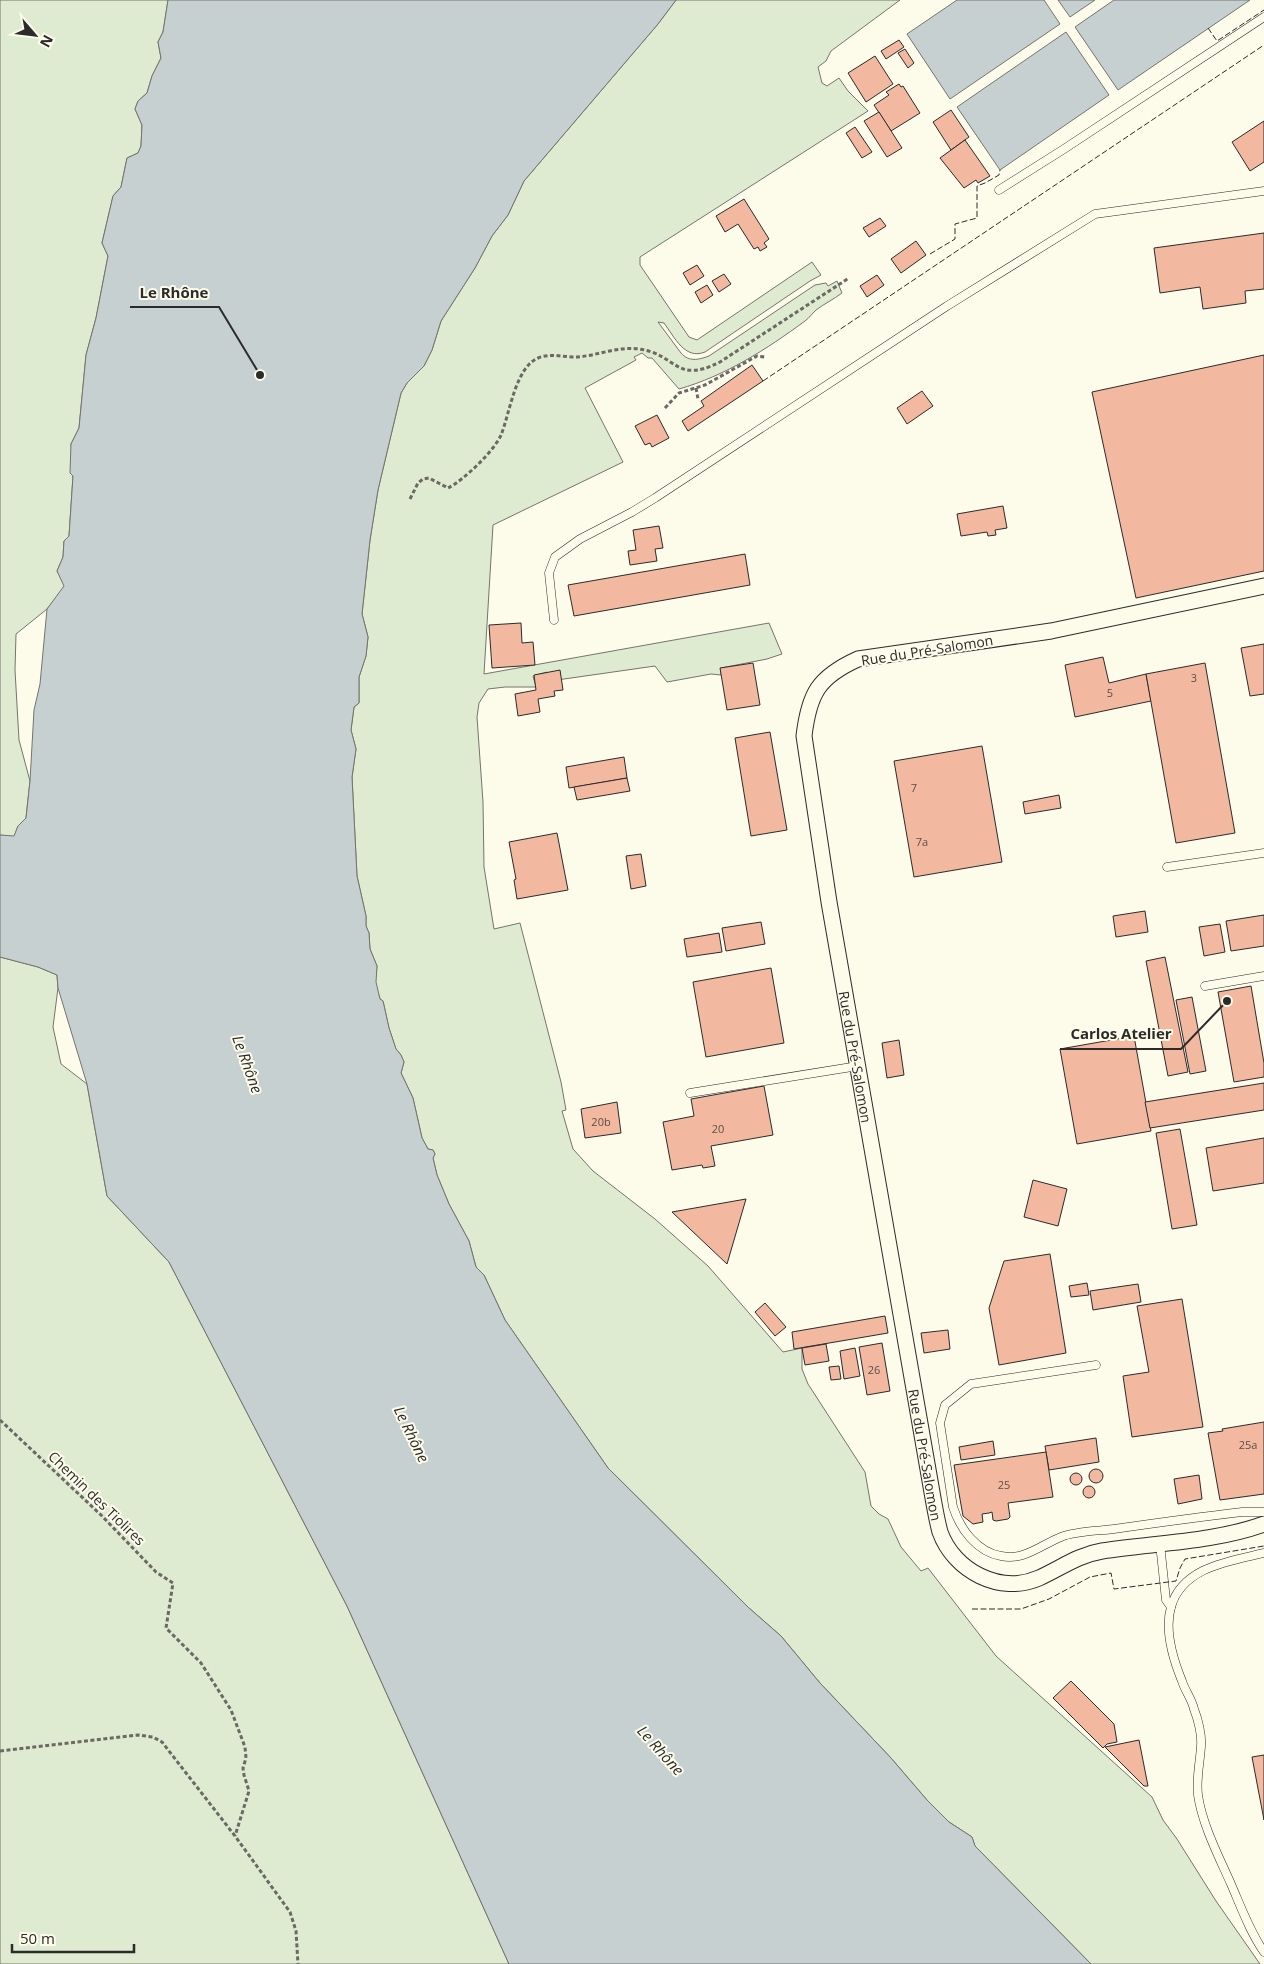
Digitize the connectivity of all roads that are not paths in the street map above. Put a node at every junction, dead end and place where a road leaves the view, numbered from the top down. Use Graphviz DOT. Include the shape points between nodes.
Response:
graph roads {
  1 [pos="1264,17"];
  2 [pos="999,190"];
  3 [pos="1264,191"];
  4 [pos="1264,586"];
  5 [pos="554,620"];
  6 [pos="1264,853"];
  7 [pos="1167,867"];
  8 [pos="1264,976"];
  9 [pos="1205,986"];
  10 [pos="858,1066"];
  11 [pos="690,1093"];
  12 [pos="1096,1365"];
  13 [pos="1264,1512"];
  14 [pos="1264,1524"];
  15 [pos="1160,1544"];
  16 [pos="1264,1553"];
  17 [pos="1171,1607"];
  18 [pos="1264,1952"];
  1 -- 2 [label="lane"];
  3 -- 5 [label="lane" via="1096,214 947,306 655,498 561,551 549,573"];
  4 -- 10 [label="street, Rue du Pré-Salomon" via="1051,632 858,660 843,666 822,682 807,712 804,736"];
  6 -- 7 [label="lane"];
  8 -- 9 [label="lane"];
  10 -- 11 [label="lane"];
  10 -- 15 [label="street, Rue du Pré-Salomon" via="932,1498 940,1532 950,1551 975,1574 1007,1584 1039,1578 1086,1555"];
  12 -- 13 [label="lane" via="971,1384 945,1406 940,1423 956,1516 975,1543 988,1552 1012,1558 1062,1536 1242,1512"];
  14 -- 15 [label="street, Rue du Pré-Salomon" via="1226,1534"];
  15 -- 17 [label="lane" via="1166,1600"];
  16 -- 17 [label="lane" via="1208,1567 1186,1582"];
  17 -- 18 [label="lane" via="1168,1628 1174,1656 1194,1707 1202,1744 1197,1774 1199,1797 1211,1837"];
}
